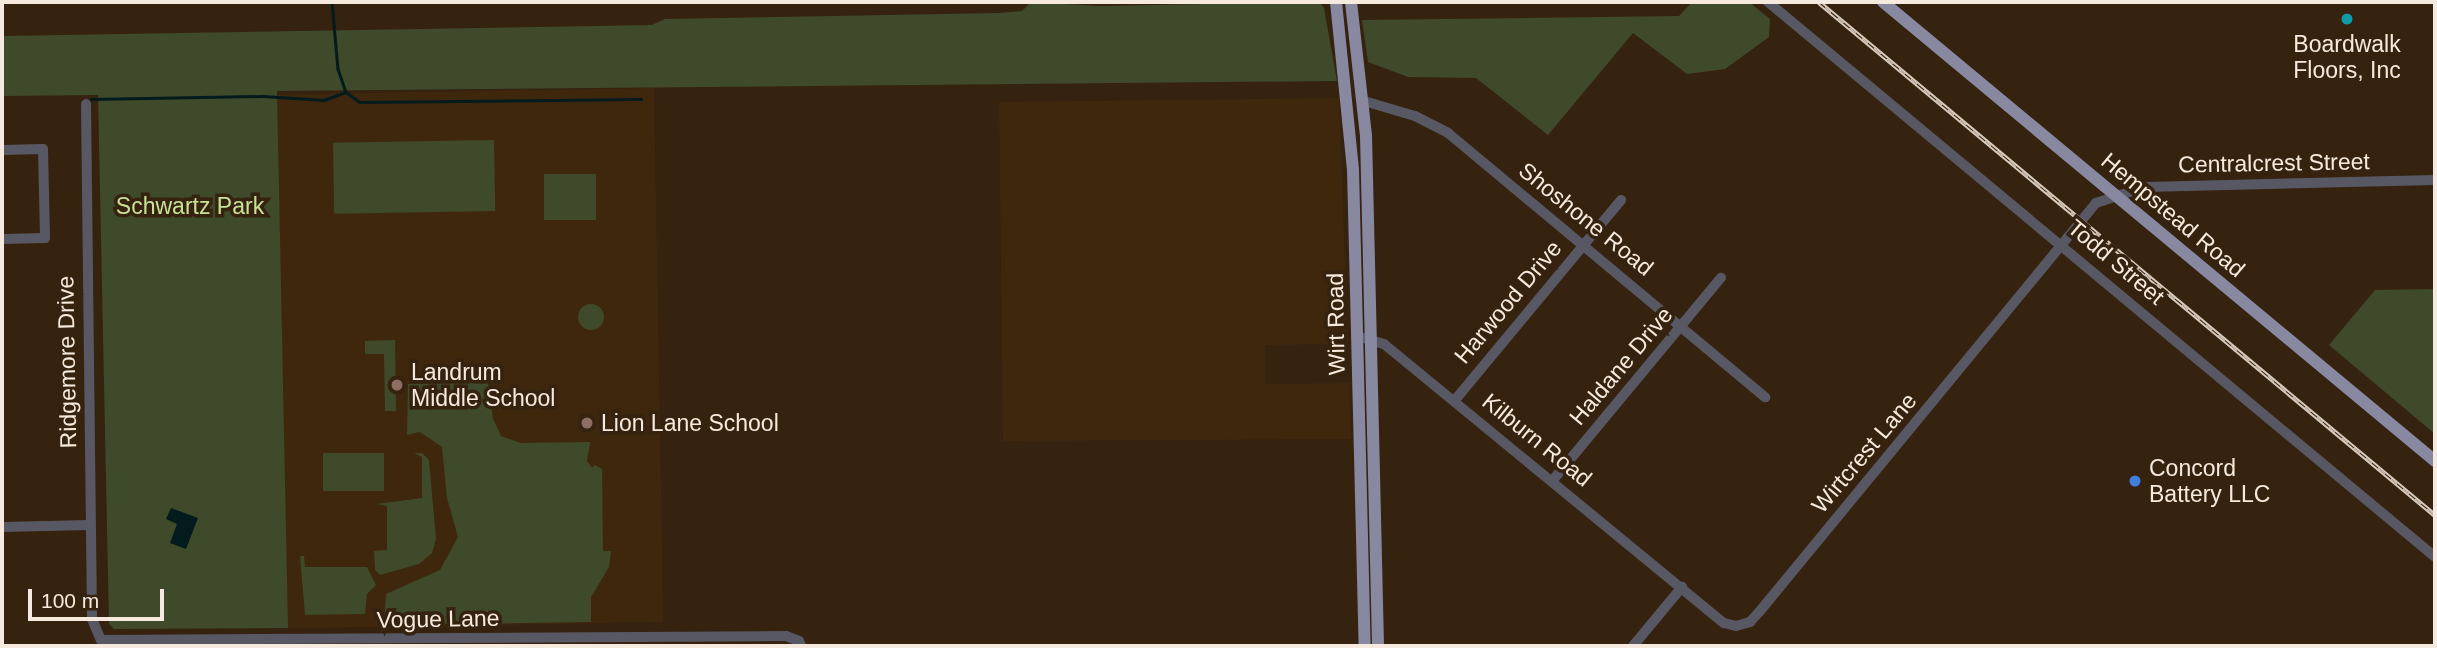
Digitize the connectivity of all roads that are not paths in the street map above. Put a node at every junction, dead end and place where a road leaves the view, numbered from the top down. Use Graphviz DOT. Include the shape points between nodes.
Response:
graph roads {
  1 [pos="1336,2"];
  2 [pos="1351,2"];
  3 [pos="1768,2"];
  4 [pos="1884,2"];
  5 [pos="1364,101"];
  6 [pos="86,104"];
  7 [pos="2,150"];
  8 [pos="2435,180"];
  9 [pos="2115,194"];
  10 [pos="1621,200"];
  11 [pos="2,239"];
  12 [pos="1583,244"];
  13 [pos="2063,246"];
  14 [pos="1720,278"];
  15 [pos="1682,325"];
  16 [pos="1358,338"];
  17 [pos="1374,339"];
  18 [pos="1765,397"];
  19 [pos="1455,400"];
  20 [pos="2435,461"];
  21 [pos="1553,480"];
  22 [pos="90,525"];
  23 [pos="2,527"];
  24 [pos="2435,557"];
  25 [pos="1682,587"];
  26 [pos="92,619"];
  27 [pos="372,644"];
  28 [pos="800,644"];
  29 [pos="1365,646"];
  30 [pos="1378,646"];
  31 [pos="1633,646"];
  1 -- 16 [label="main road, Wirt Road" via="1352,137"];
  2 -- 5 [label="main road, Wirt Road"];
  3 -- 13 [label="street, Todd Street"];
  4 -- 9 [label="main road, Hempstead Road"];
  5 -- 12 [label="street, Shoshone Road" via="1415,116 1448,133"];
  5 -- 17 [label="main road, Wirt Road"];
  6 -- 22 [label="street, Ridgemore Drive"];
  7 -- 11 [label="street" via="43,149 45,238"];
  8 -- 9 [label="street, Centralcrest Street" via="2145,187"];
  9 -- 13 [label="street, Wirtcrest Lane" via="2096,204"];
  9 -- 20 [label="main road, Hempstead Road"];
  10 -- 12 [label="street, Harwood Drive"];
  12 -- 15 [label="street, Shoshone Road"];
  12 -- 19 [label="street, Harwood Drive"];
  13 -- 24 [label="street, Todd Street"];
  13 -- 25 [label="street, Wirtcrest Lane" via="1750,622 1724,623"];
  14 -- 15 [label="street, Haldane Drive"];
  15 -- 18 [label="street, Shoshone Road"];
  15 -- 21 [label="street, Haldane Drive"];
  16 -- 17 [label="street"];
  16 -- 29 [label="main road, Wirt Road"];
  17 -- 19 [label="street, Kilburn Road"];
  17 -- 30 [label="main road, Wirt Road"];
  19 -- 21 [label="street, Kilburn Road"];
  21 -- 25 [label="street, Kilburn Road"];
  22 -- 23 [label="street"];
  22 -- 26 [label="street, Ridgemore Drive"];
  25 -- 31 [label="street"];
  26 -- 27 [label="street, Vogue Lane" via="101,640 116,643"];
  27 -- 28 [label="street, Vogue Lane" via="734,636"];
}
